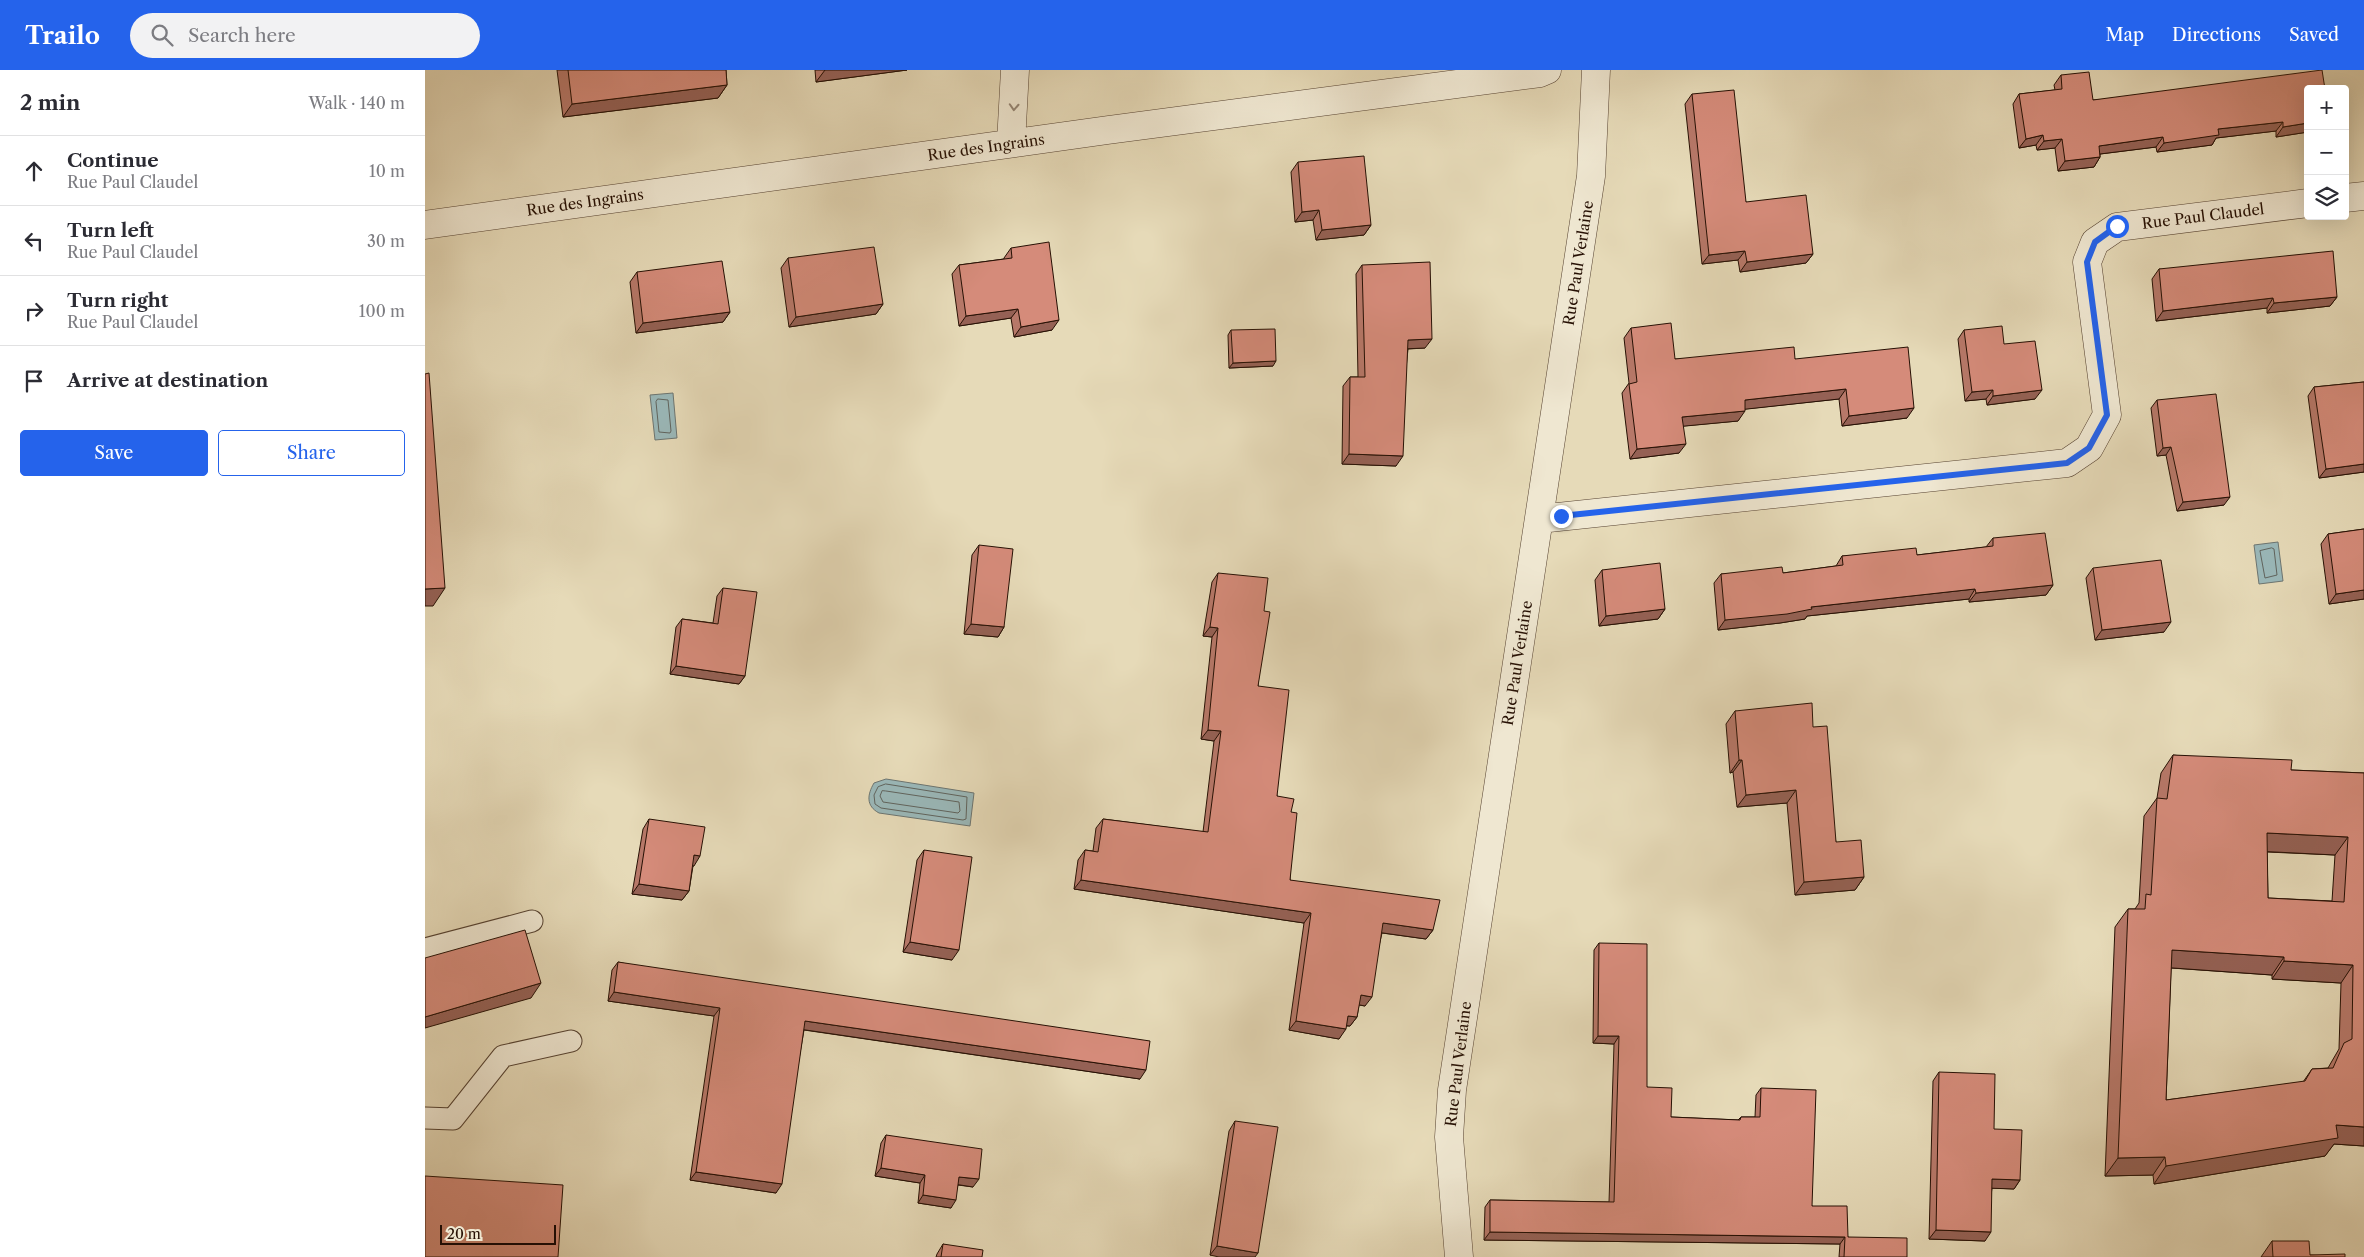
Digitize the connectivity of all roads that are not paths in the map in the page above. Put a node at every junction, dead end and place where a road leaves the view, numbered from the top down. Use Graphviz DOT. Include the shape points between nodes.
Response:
graph roads {
  1 [pos="1015,70"];
  2 [pos="1547,70"];
  3 [pos="1596,70"];
  4 [pos="1011,143"];
  5 [pos="2364,196"];
  6 [pos="2349,198"];
  7 [pos="2304,203"];
  8 [pos="425,225"];
  9 [pos="1539,519"];
  10 [pos="532,921"];
  11 [pos="425,949"];
  12 [pos="571,1041"];
  13 [pos="425,1118"];
  14 [pos="1459,1257"];
  1 -- 4 [label="street, one-way"];
  2 -- 4 [label="street, Rue des Ingrains"];
  3 -- 9 [label="street, Rue Paul Verlaine" via="1591,176"];
  4 -- 8 [label="street, Rue des Ingrains"];
  5 -- 6 [label="street"];
  7 -- 9 [label="street, Rue Paul Claudel" via="2117,226 2095,242 2087,262 2107,415 2089,448 2067,463"];
  9 -- 14 [label="street, Rue Paul Verlaine" via="1452,1090 1449,1137"];
  10 -- 11 [label="lane"];
  12 -- 13 [label="lane" via="503,1056 453,1119"];
}
